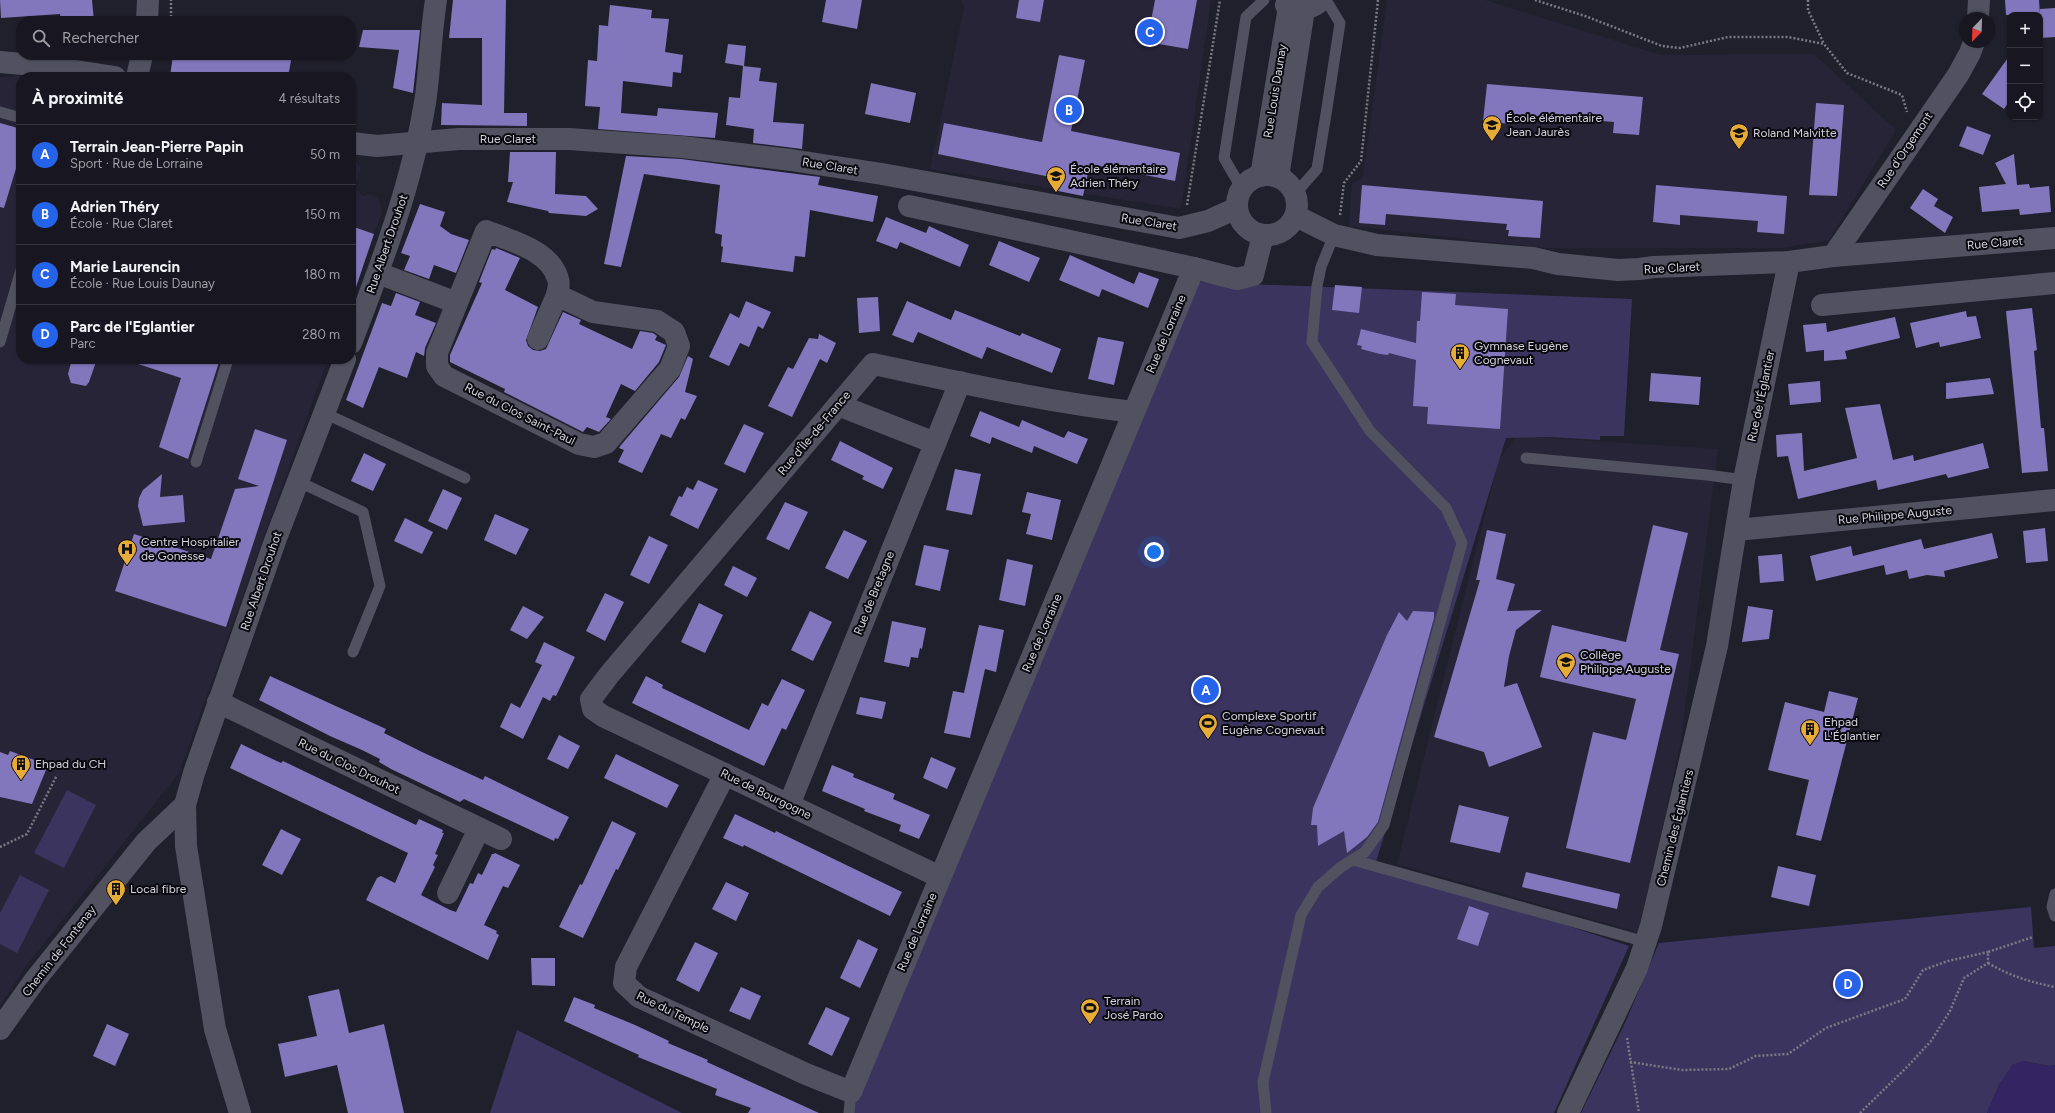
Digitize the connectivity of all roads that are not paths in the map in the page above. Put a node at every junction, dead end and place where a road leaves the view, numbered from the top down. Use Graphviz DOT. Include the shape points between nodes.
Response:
graph roads {
  1 [pos="148,0"];
  2 [pos="436,0"];
  3 [pos="1264,0"];
  4 [pos="1326,0"];
  5 [pos="1979,0"];
  6 [pos="1298,4"];
  7 [pos="1978,12"];
  8 [pos="146,16"];
  9 [pos="1972,48"];
  10 [pos="141,60"];
  11 [pos="0,62"];
  12 [pos="83,72"];
  13 [pos="138,72"];
  14 [pos="0,112"];
  15 [pos="16,117"];
  16 [pos="416,143"];
  17 [pos="356,144"];
  18 [pos="1270,176"];
  19 [pos="1296,193"];
  20 [pos="1240,198"];
  21 [pos="909,206"];
  22 [pos="1296,216"];
  23 [pos="1263,235"];
  24 [pos="1342,237"];
  25 [pos="2055,238"];
  26 [pos="1833,256"];
  27 [pos="1789,262"];
  28 [pos="1194,268"];
  29 [pos="378,274"];
  30 [pos="2055,283"];
  31 [pos="16,287"];
  32 [pos="557,295"];
  33 [pos="457,303"];
  34 [pos="1822,305"];
  35 [pos="356,330"];
  36 [pos="538,339"];
  37 [pos="0,342"];
  38 [pos="226,364"];
  39 [pos="343,364"];
  40 [pos="960,382"];
  41 [pos="838,405"];
  42 [pos="1134,412"];
  43 [pos="324,413"];
  44 [pos="935,443"];
  45 [pos="1526,458"];
  46 [pos="196,462"];
  47 [pos="466,478"];
  48 [pos="1744,480"];
  49 [pos="297,481"];
  50 [pos="2055,500"];
  51 [pos="1736,530"];
  52 [pos="353,652"];
  53 [pos="218,702"];
  54 [pos="593,709"];
  55 [pos="725,774"];
  56 [pos="789,804"];
  57 [pos="185,805"];
  58 [pos="479,829"];
  59 [pos="501,839"];
  60 [pos="1353,860"];
  61 [pos="940,877"];
  62 [pos="448,893"];
  63 [pos="2055,894"];
  64 [pos="2055,916"];
  65 [pos="1646,942"];
  66 [pos="0,1029"];
  67 [pos="850,1103"];
  68 [pos="240,1113"];
  69 [pos="1266,1113"];
  70 [pos="1568,1113"];
  1 -- 8 [label="street"];
  2 -- 16 [label="street, Rue Albert Drouhot" via="426,97"];
  3 -- 20 [label="lane" via="1246,17 1224,158"];
  4 -- 19 [label="lane" via="1340,23 1327,108 1317,169"];
  5 -- 7 [label="street"];
  6 -- 18 [label="street, Rue Louis Daunay"];
  9 -- 26 [label="street, Rue d'Orgemont" via="1958,75"];
  10 -- 13 [label="street"];
  11 -- 12 [label="street"];
  14 -- 15 [label="lane"];
  16 -- 17 [label="street, Rue Claret" via="377,146"];
  16 -- 20 [label="street, Rue Claret" via="459,139 569,140 682,147 882,174 1178,228 1208,222"];
  16 -- 29 [label="street, Rue Albert Drouhot" via="404,196"];
  18 -- 19 [label="street" via="1288,183"];
  18 -- 20 [label="street" via="1251,180"];
  19 -- 22 [label="street"];
  20 -- 23 [label="street" via="1241,220 1251,230"];
  21 -- 28 [label="street"];
  22 -- 23 [label="street" via="1288,227 1277,234"];
  22 -- 24 [label="street, Rue Claret"];
  23 -- 28 [label="street" via="1253,275 1237,279"];
  24 -- 27 [label="street, Rue Claret" via="1377,246 1533,258 1558,264 1618,270"];
  24 -- 60 [label="lane" via="1320,267 1312,342 1370,431 1446,508 1462,543 1384,825 1365,852"];
  25 -- 26 [label="street, Rue Claret"];
  26 -- 27 [label="street, Rue Claret"];
  27 -- 48 [label="street, Rue de l'Églantier"];
  28 -- 42 [label="street, Rue de Lorraine"];
  29 -- 33 [label="street"];
  29 -- 35 [label="street, Rue Albert Drouhot"];
  30 -- 34 [label="street"];
  31 -- 37 [label="lane"];
  32 -- 33 [label="street, Rue du Clos Saint-Paul" via="559,281 552,266 535,251 486,231"];
  32 -- 33 [label="street, Rue du Clos Saint-Paul" via="593,312 657,321 674,332 680,346 670,370 606,443 594,447 579,444 444,376 437,366 438,353"];
  32 -- 36 [label="street, Rue du Clos Saint-Paul"];
  38 -- 46 [label="lane"];
  39 -- 43 [label="street, Rue Albert Drouhot"];
  40 -- 41 [label="street, Rue d'Île-de-France" via="873,364"];
  40 -- 42 [label="street, Rue d'Île-de-France" via="1098,408"];
  40 -- 44 [label="street, Rue de Bretagne"];
  41 -- 44 [label="street"];
  41 -- 54 [label="street, Rue d'Île-de-France" via="609,675 591,699"];
  42 -- 61 [label="street, Rue de Lorraine"];
  43 -- 47 [label="lane"];
  43 -- 49 [label="street, Rue Albert Drouhot"];
  44 -- 56 [label="street, Rue de Bretagne"];
  45 -- 48 [label="lane"];
  48 -- 51 [label="street, Rue de l'Églantier"];
  49 -- 52 [label="lane" via="363,512 380,586"];
  49 -- 53 [label="street, Rue Albert Drouhot"];
  50 -- 51 [label="street, Rue Philippe Auguste"];
  51 -- 65 [label="street, Chemin des Églantiers" via="1717,646"];
  53 -- 57 [label="street, Rue Albert Drouhot"];
  53 -- 58 [label="street, Rue du Clos Drouhot"];
  54 -- 55 [label="street, Rue de Bourgogne"];
  55 -- 56 [label="street, Rue de Bourgogne"];
  55 -- 67 [label="street, Rue du Temple" via="626,967 624,983 639,997 806,1074"];
  56 -- 61 [label="street, Rue de Bourgogne"];
  57 -- 66 [label="street, Chemin de Fontenay" via="146,842 35,980"];
  57 -- 68 [label="street" via="186,846 216,1029"];
  58 -- 59 [label="street, Rue du Clos Drouhot"];
  58 -- 62 [label="street"];
  60 -- 65 [label="lane"];
  60 -- 69 [label="lane" via="1318,887 1301,915 1263,1082"];
  61 -- 67 [label="street, Rue de Lorraine"];
  63 -- 64 [label="lane" via="2052,907"];
  65 -- 70 [label="street, Chemin des Églantiers" via="1634,974"];
}
